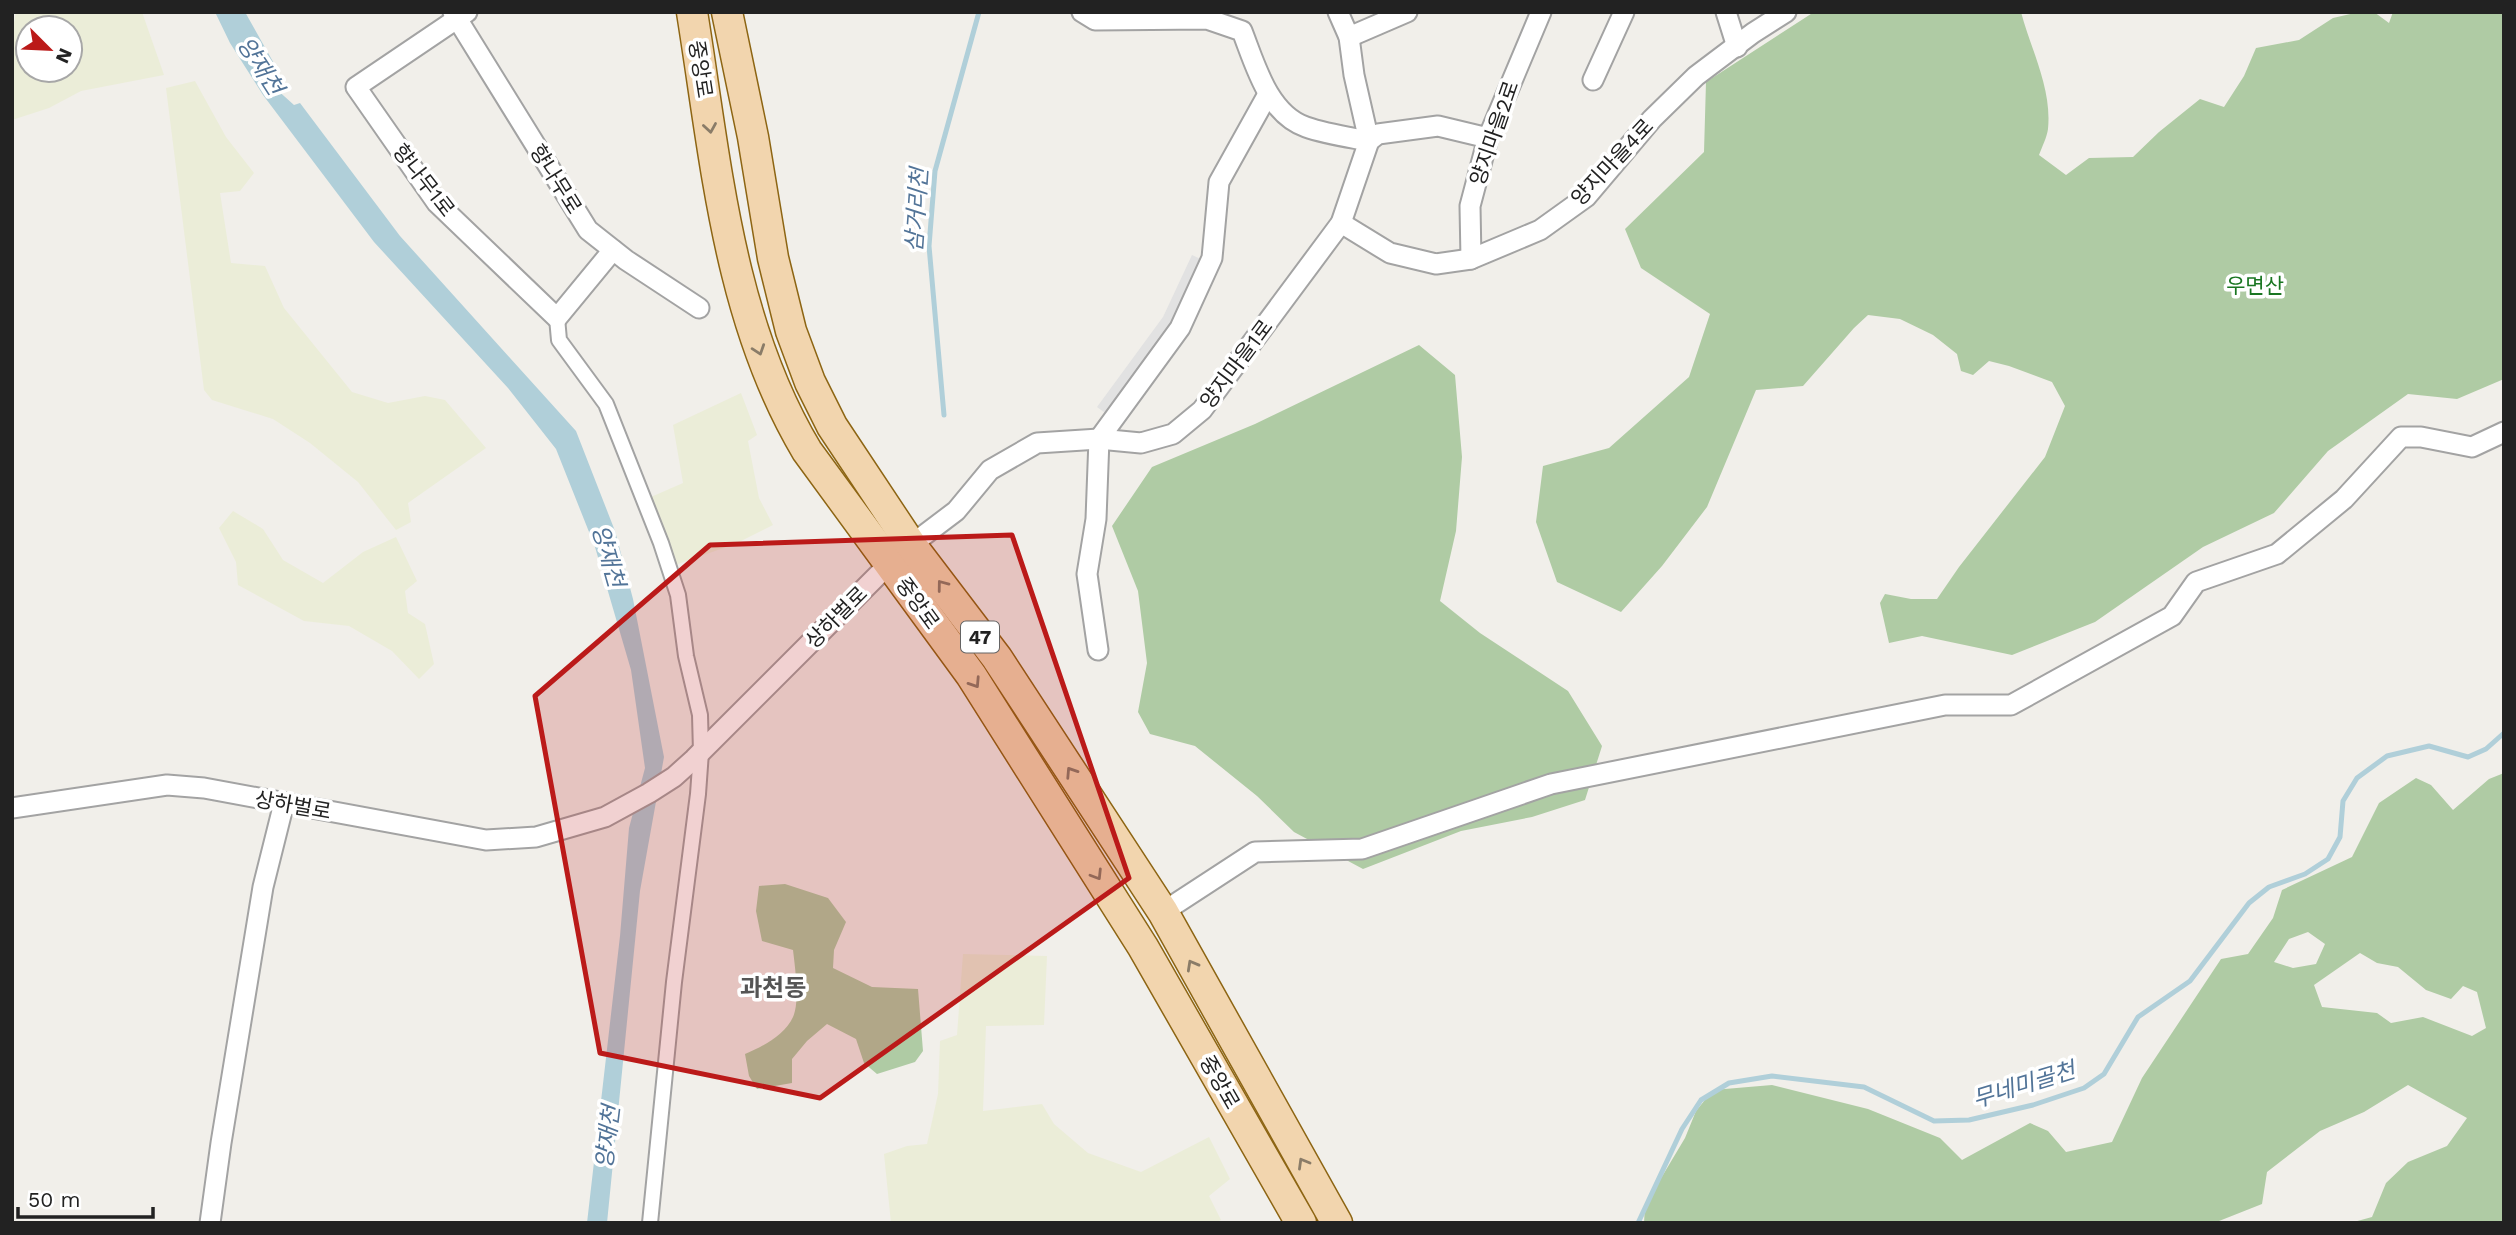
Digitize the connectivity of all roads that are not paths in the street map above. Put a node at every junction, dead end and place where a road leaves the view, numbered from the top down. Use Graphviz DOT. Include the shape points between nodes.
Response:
graph roads {
  1 [pos="692,12"];
  2 [pos="727,12"];
  3 [pos="1082,12"];
  4 [pos="1338,12"];
  5 [pos="1407,12"];
  6 [pos="1541,12"];
  7 [pos="1624,12"];
  8 [pos="1726,12"];
  9 [pos="1786,12"];
  10 [pos="459,14"];
  11 [pos="1349,37"];
  12 [pos="1737,47"];
  13 [pos="1593,80"];
  14 [pos="1268,94"];
  15 [pos="1488,138"];
  16 [pos="1369,141"];
  17 [pos="1341,223"];
  18 [pos="613,250"];
  19 [pos="1471,259"];
  20 [pos="699,308"];
  21 [pos="557,318"];
  22 [pos="2504,432"];
  23 [pos="1099,439"];
  24 [pos="911,545"];
  25 [pos="889,564"];
  26 [pos="1098,650"];
  27 [pos="698,756"];
  28 [pos="284,803"];
  29 [pos="12,808"];
  30 [pos="1163,912"];
  31 [pos="210,1223"];
  32 [pos="650,1223"];
  33 [pos="1301,1223"];
  34 [pos="1337,1223"];
  1 -- 25 [label="main road, 중앙로, one-way" via="721,196 740,288 760,353 784,412 807,451"];
  2 -- 24 [label="main road, 중앙로 / 47" via="791,331 832,426"];
  3 -- 14 [label="street" via="1095,20 1207,19 1242,31"];
  4 -- 11 [label="street"];
  5 -- 11 [label="street"];
  6 -- 15 [label="street, 양지마을2로"];
  7 -- 13 [label="street"];
  8 -- 12 [label="street"];
  9 -- 12 [label="street, 양지마을4로"];
  10 -- 18 [label="street, 향나무로" via="588,229"];
  10 -- 21 [label="street, 향나무1로" via="356,87 438,203"];
  11 -- 16 [label="street"];
  12 -- 19 [label="street, 양지마을4로" via="1696,76 1652,119 1586,197 1540,230"];
  14 -- 16 [label="street" via="1303,127"];
  14 -- 23 [label="street" via="1219,182 1212,258 1180,328"];
  15 -- 16 [label="street" via="1438,126 1378,134"];
  15 -- 19 [label="street, 양지마을2로" via="1469,206"];
  16 -- 17 [label="street, 양지마을1로"];
  17 -- 19 [label="street, 양지마을4로" via="1390,253 1436,264"];
  17 -- 23 [label="street, 양지마을1로" via="1202,410 1173,435 1141,443"];
  18 -- 20 [label="street, 향나무로"];
  18 -- 21 [label="street"];
  21 -- 27 [label="street" via="559,340 606,404 678,595 700,716"];
  22 -- 30 [label="street" via="2472,447 2401,436 2344,499 2277,554 2196,582 2172,617 2011,705 1945,705 1551,784 1362,849 1255,852"];
  23 -- 24 [label="street, 양지마을1로" via="1037,443 990,470 956,511"];
  23 -- 26 [label="street" via="1096,519 1087,574"];
  30 -- 24 [label="main road, 중앙로 / 47, one-way" via="997,659"];
  25 -- 27 [label="street, 상하벌로"];
  25 -- 33 [label="main road, 중앙로, one-way" via="971,675 1135,935"];
  27 -- 28 [label="street, 상하벌로" via="627,806 536,837 486,840"];
  27 -- 32 [label="street" via="698,794"];
  28 -- 29 [label="street, 상하벌로" via="167,785"];
  28 -- 31 [label="street" via="263,887"];
  34 -- 30 [label="main road, 중앙로 / 47, one-way"];
}
